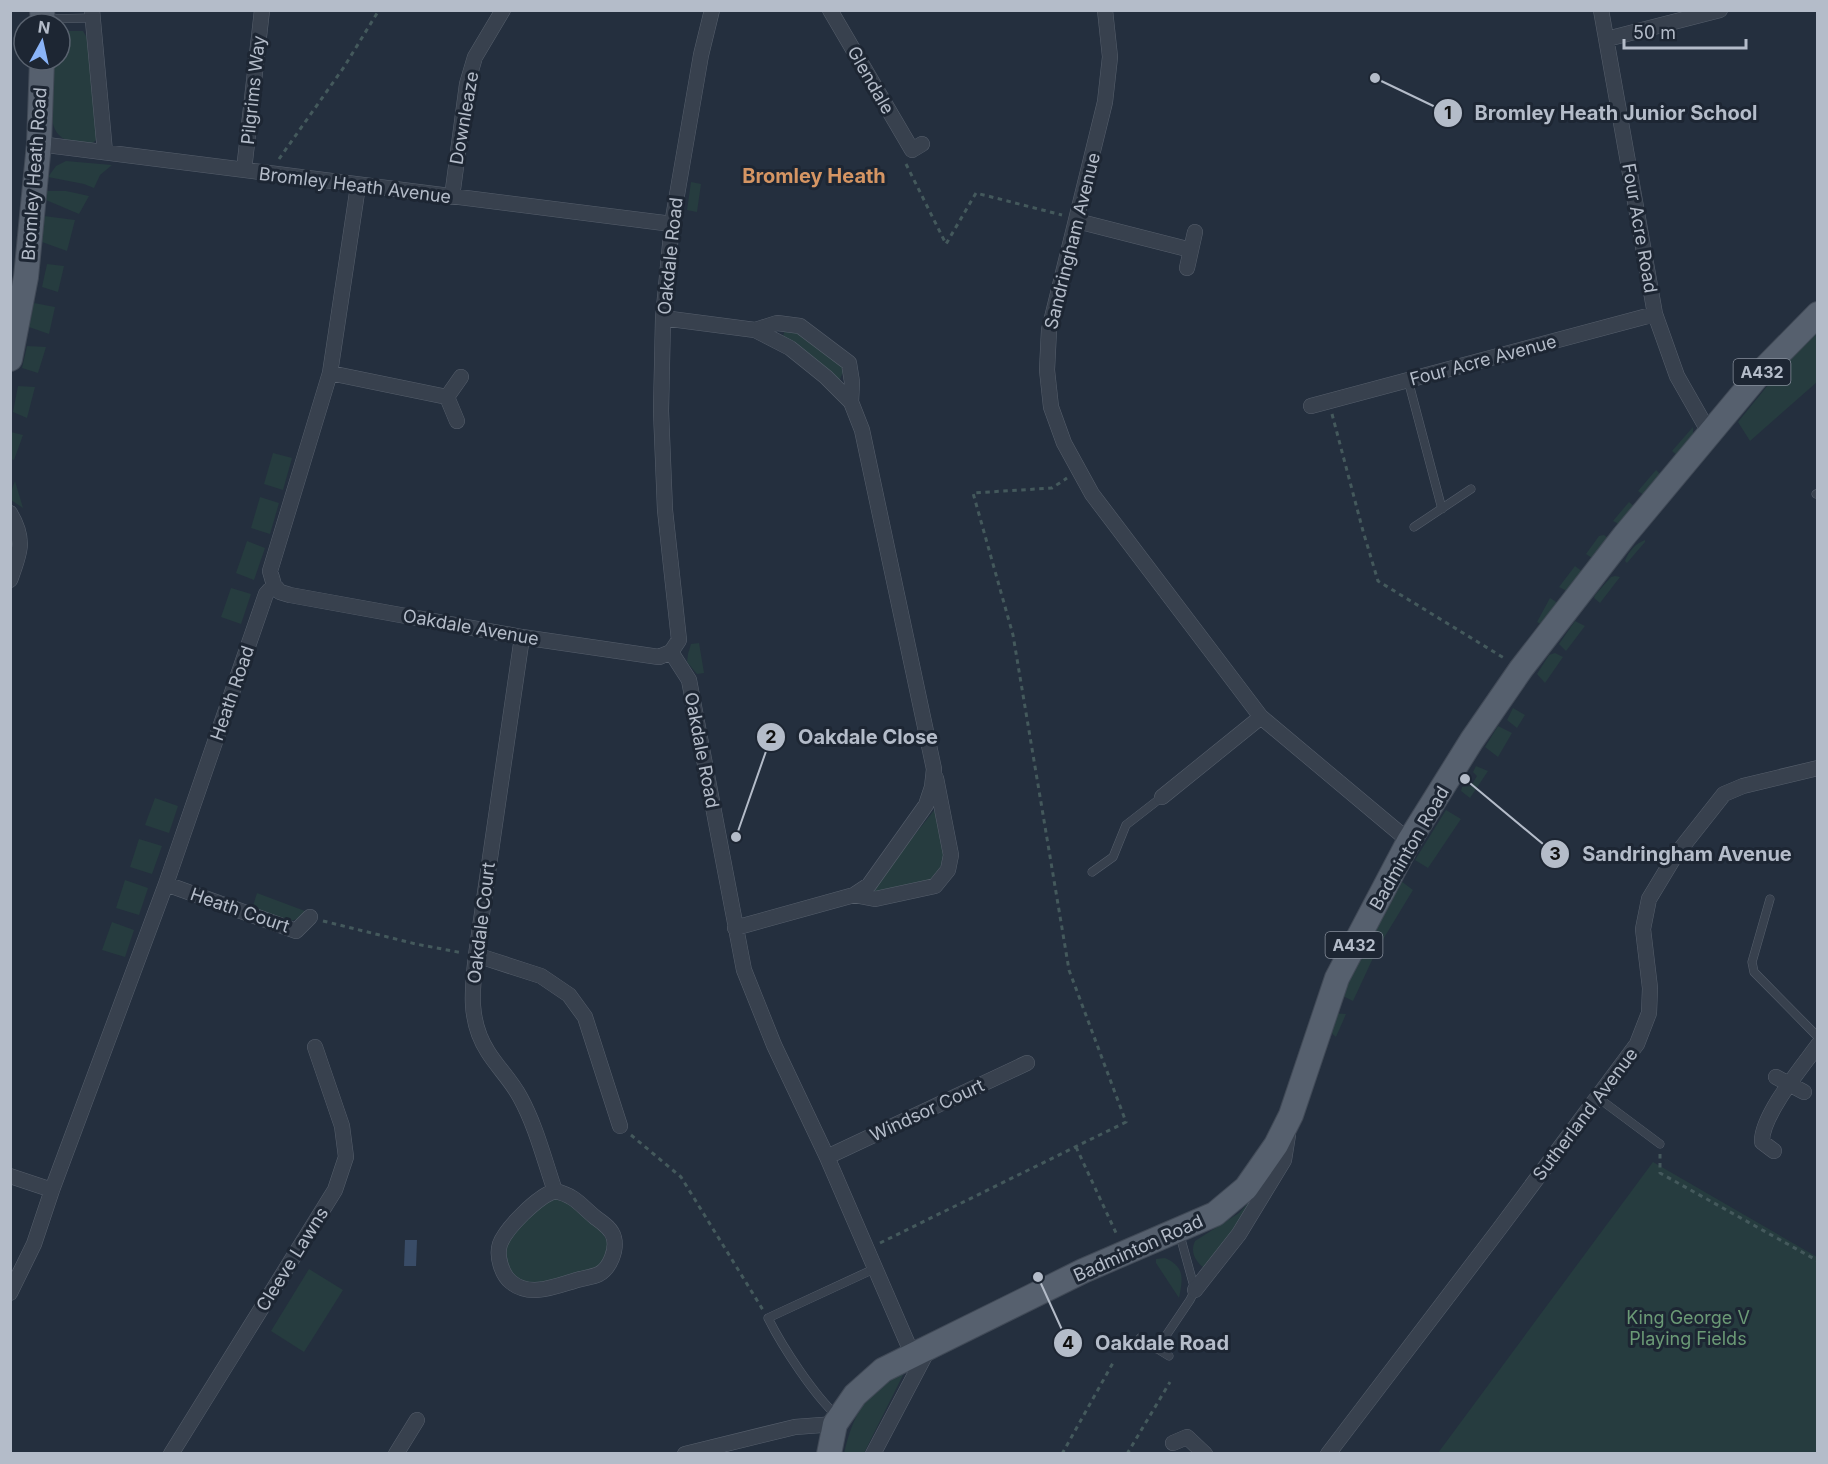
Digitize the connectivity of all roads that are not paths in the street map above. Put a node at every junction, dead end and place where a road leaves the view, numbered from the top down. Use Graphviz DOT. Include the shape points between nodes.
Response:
graph roads {
  1 [pos="262,10"];
  2 [pos="503,10"];
  3 [pos="712,10"];
  4 [pos="830,10"];
  5 [pos="1105,10"];
  6 [pos="1601,10"];
  7 [pos="1720,10"];
  8 [pos="92,14"];
  9 [pos="72,16"];
  10 [pos="1607,39"];
  11 [pos="42,72"];
  12 [pos="39,144"];
  13 [pos="105,152"];
  14 [pos="913,152"];
  15 [pos="244,170"];
  16 [pos="358,186"];
  17 [pos="452,197"];
  18 [pos="1078,220"];
  19 [pos="672,224"];
  20 [pos="1195,232"];
  21 [pos="1191,250"];
  22 [pos="1187,268"];
  23 [pos="1655,314"];
  24 [pos="1818,314"];
  25 [pos="663,318"];
  26 [pos="755,330"];
  27 [pos="10,359"];
  28 [pos="330,373"];
  29 [pos="460,377"];
  30 [pos="1408,380"];
  31 [pos="447,397"];
  32 [pos="850,402"];
  33 [pos="1311,406"];
  34 [pos="457,421"];
  35 [pos="1710,434"];
  36 [pos="1471,489"];
  37 [pos="1442,509"];
  38 [pos="10,513"];
  39 [pos="1414,526"];
  40 [pos="10,580"];
  41 [pos="274,585"];
  42 [pos="522,637"];
  43 [pos="671,652"];
  44 [pos="1261,717"];
  45 [pos="1818,768"];
  46 [pos="934,769"];
  47 [pos="1162,797"];
  48 [pos="1409,841"];
  49 [pos="1092,872"];
  50 [pos="166,884"];
  51 [pos="854,895"];
  52 [pos="1770,899"];
  53 [pos="310,917"];
  54 [pos="735,928"];
  55 [pos="476,955"];
  56 [pos="1818,1038"];
  57 [pos="1818,1045"];
  58 [pos="315,1047"];
  59 [pos="1027,1063"];
  60 [pos="1783,1080"];
  61 [pos="1804,1092"];
  62 [pos="1597,1097"];
  63 [pos="1291,1116"];
  64 [pos="620,1126"];
  65 [pos="1660,1144"];
  66 [pos="1774,1151"];
  67 [pos="827,1157"];
  68 [pos="10,1176"];
  69 [pos="52,1190"];
  70 [pos="555,1191"];
  71 [pos="1179,1231"];
  72 [pos="876,1269"];
  73 [pos="1195,1290"];
  74 [pos="10,1293"];
  75 [pos="1140,1338"];
  76 [pos="1157,1349"];
  77 [pos="921,1352"];
  78 [pos="1168,1356"];
  79 [pos="417,1420"];
  80 [pos="837,1421"];
  81 [pos="1173,1443"];
  82 [pos="171,1454"];
  83 [pos="396,1454"];
  84 [pos="685,1454"];
  85 [pos="830,1454"];
  86 [pos="873,1454"];
  87 [pos="1205,1454"];
  88 [pos="1328,1454"];
  1 -- 15 [label="street, Pilgrims Way"];
  2 -- 17 [label="street, Downleaze" via="476,57 467,84"];
  3 -- 19 [label="street, Oakdale Road"];
  4 -- 14 [label="street, Glendale"];
  5 -- 18 [label="street, Sandringham Avenue" via="1109,80"];
  6 -- 10 [label="street, Four Acre Road"];
  7 -- 10 [label="street"];
  8 -- 9 [label="lane"];
  8 -- 13 [label="street"];
  10 -- 23 [label="street, Four Acre Road"];
  11 -- 12 [label="main road, Bromley Heath Road"];
  12 -- 13 [label="street, Bromley Heath Avenue"];
  12 -- 27 [label="main road, Bromley Heath Road" via="26,277"];
  13 -- 15 [label="street, Bromley Heath Avenue"];
  15 -- 16 [label="street, Bromley Heath Avenue"];
  16 -- 17 [label="street, Bromley Heath Avenue"];
  16 -- 28 [label="street, Heath Road"];
  17 -- 19 [label="street, Bromley Heath Avenue"];
  18 -- 21 [label="street"];
  18 -- 44 [label="street, Sandringham Avenue" via="1048,330 1051,407 1064,443 1092,494"];
  19 -- 25 [label="street, Oakdale Road"];
  20 -- 21 [label="street"];
  21 -- 22 [label="street"];
  23 -- 30 [label="street, Four Acre Avenue"];
  23 -- 35 [label="street, Four Acre Road" via="1677,376"];
  24 -- 35 [label="main road, Badminton Road / A432"];
  25 -- 26 [label="street"];
  25 -- 43 [label="street, Oakdale Road" via="661,411 665,499 679,640"];
  26 -- 32 [label="street" via="790,348"];
  26 -- 32 [label="street" via="777,322 800,326 849,363"];
  28 -- 31 [label="street"];
  28 -- 41 [label="street, Heath Road" via="270,571"];
  29 -- 31 [label="street"];
  30 -- 33 [label="street, Four Acre Avenue"];
  30 -- 37 [label="lane"];
  31 -- 34 [label="street"];
  32 -- 46 [label="street" via="862,430"];
  35 -- 48 [label="main road, Badminton Road / A432" via="1624,536 1521,669"];
  36 -- 37 [label="lane"];
  37 -- 39 [label="lane"];
  38 -- 40 [label="street" via="21,538"];
  41 -- 42 [label="street, Oakdale Avenue" via="290,595"];
  41 -- 50 [label="street, Heath Road" via="266,594"];
  42 -- 43 [label="street, Oakdale Avenue" via="658,657"];
  42 -- 55 [label="street, Oakdale Court"];
  43 -- 54 [label="street, Oakdale Road" via="689,680"];
  44 -- 47 [label="street"];
  44 -- 48 [label="street, Sandringham Avenue"];
  45 -- 62 [label="street, Sutherland Avenue" via="1724,794 1675,856 1649,899 1643,929 1649,1013 1637,1044"];
  46 -- 51 [label="street" via="926,805 869,885"];
  46 -- 51 [label="street" via="951,855 948,870 935,886 875,899"];
  47 -- 49 [label="lane" via="1126,825 1113,857"];
  48 -- 63 [label="main road, Badminton Road / A432" via="1337,978"];
  50 -- 53 [label="street, Heath Court" via="296,931"];
  50 -- 69 [label="street, Heath Road"];
  51 -- 54 [label="street"];
  52 -- 56 [label="lane" via="1752,962 1754,972"];
  54 -- 67 [label="street, Oakdale Road" via="744,970 769,1034"];
  55 -- 64 [label="street" via="541,976 569,995 585,1017"];
  55 -- 70 [label="street, Oakdale Court" via="472,1015 478,1034 531,1119"];
  57 -- 60 [label="street"];
  58 -- 82 [label="street, Cleeve Lawns" via="342,1126 346,1157 335,1190"];
  59 -- 67 [label="street, Windsor Court"];
  60 -- 61 [label="street"];
  60 -- 66 [label="street" via="1762,1137 1762,1142"];
  62 -- 65 [label="lane"];
  62 -- 88 [label="street, Sutherland Avenue"];
  63 -- 71 [label="main road, Badminton Road / A432" via="1246,1188 1215,1214"];
  63 -- 73 [label="street" via="1284,1160 1239,1234"];
  67 -- 72 [label="street, Oakdale Road"];
  68 -- 69 [label="street"];
  69 -- 74 [label="street, Heath Road" via="34,1244"];
  70 -- 70 [label="street" via="569,1194 607,1227 614,1238 614,1252 609,1266 600,1274 541,1290 525,1290 510,1282 503,1271 499,1246 505,1234 538,1199"];
  71 -- 73 [label="lane"];
  71 -- 77 [label="main road, Badminton Road / A432" via="1083,1271"];
  72 -- 77 [label="street, Oakdale Road"];
  72 -- 80 [label="lane" via="768,1318"];
  73 -- 76 [label="lane"];
  75 -- 76 [label="lane"];
  76 -- 78 [label="lane"];
  77 -- 80 [label="main road, Badminton Road / A432" via="883,1370 855,1395"];
  77 -- 86 [label="street"];
  79 -- 83 [label="street"];
  80 -- 84 [label="street" via="795,1427"];
  80 -- 85 [label="main road, Badminton Road / A432"];
  81 -- 87 [label="street" via="1187,1437"];
}
